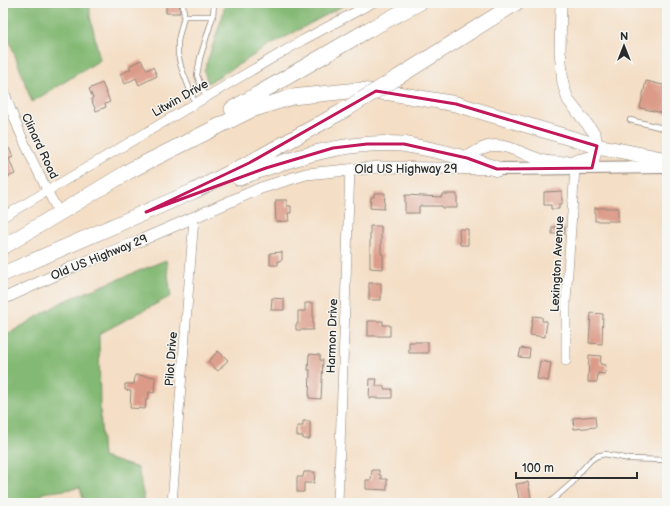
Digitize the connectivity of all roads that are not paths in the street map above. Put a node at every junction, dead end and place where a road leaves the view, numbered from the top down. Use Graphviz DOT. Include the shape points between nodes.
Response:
graph roads {
  1 [pos="183,3"];
  2 [pos="214,3"];
  3 [pos="372,3"];
  4 [pos="419,3"];
  5 [pos="516,3"];
  6 [pos="561,3"];
  7 [pos="184,16"];
  8 [pos="214,16"];
  9 [pos="3,87"];
  10 [pos="206,96"];
  11 [pos="195,103"];
  12 [pos="630,120"];
  13 [pos="667,129"];
  14 [pos="594,157"];
  15 [pos="467,158"];
  16 [pos="667,160"];
  17 [pos="667,167"];
  18 [pos="448,168"];
  19 [pos="575,168"];
  20 [pos="350,169"];
  21 [pos="497,169"];
  22 [pos="127,172"];
  23 [pos="47,190"];
  24 [pos="146,212"];
  25 [pos="59,213"];
  26 [pos="3,216"];
  27 [pos="194,218"];
  28 [pos="3,247"];
  29 [pos="3,274"];
  30 [pos="3,299"];
  31 [pos="566,361"];
  32 [pos="667,460"];
  33 [pos="172,503"];
  34 [pos="338,503"];
  35 [pos="549,503"];
  1 -- 7 [label="lane"];
  2 -- 8 [label="lane"];
  3 -- 10 [label="street, Litwin Drive"];
  4 -- 22 [label="highway" via="342,45"];
  5 -- 24 [label="highway, bridge" via="343,111 249,163"];
  6 -- 14 [label="street" via="560,51 563,84 568,100 595,134"];
  7 -- 8 [label="lane"];
  7 -- 11 [label="lane" via="178,40 178,54"];
  8 -- 10 [label="lane" via="197,75"];
  9 -- 23 [label="street, Clinard Road" via="26,148"];
  10 -- 11 [label="street, Litwin Drive"];
  11 -- 23 [label="street, Litwin Drive"];
  12 -- 13 [label="lane"];
  14 -- 15 [label="street" via="570,162 551,161 497,146 484,147"];
  14 -- 16 [label="highway"];
  14 -- 17 [label="main road, Old US Highway 29"];
  14 -- 19 [label="main road, Old US Highway 29"];
  14 -- 22 [label="highway" via="456,104 358,90 292,97 251,110"];
  15 -- 18 [label="street"];
  15 -- 21 [label="highway"];
  15 -- 24 [label="highway" via="404,144 367,144 333,148 266,168"];
  18 -- 20 [label="street, Old US Highway 29"];
  18 -- 21 [label="street, Old US Highway 29"];
  19 -- 21 [label="main road, Old US Highway 29"];
  19 -- 31 [label="street, Lexington Avenue" via="566,301"];
  20 -- 27 [label="street, Old US Highway 29" via="306,174 261,188"];
  20 -- 34 [label="street, Harmon Drive"];
  22 -- 25 [label="highway"];
  23 -- 25 [label="street, Clinard Road"];
  23 -- 26 [label="street, Litwin Drive"];
  24 -- 29 [label="highway"];
  25 -- 28 [label="highway"];
  27 -- 30 [label="street, Old US Highway 29" via="75,266"];
  27 -- 33 [label="street, Pilot Drive"];
  32 -- 35 [label="lane" via="629,459 605,454 597,456"];
}
